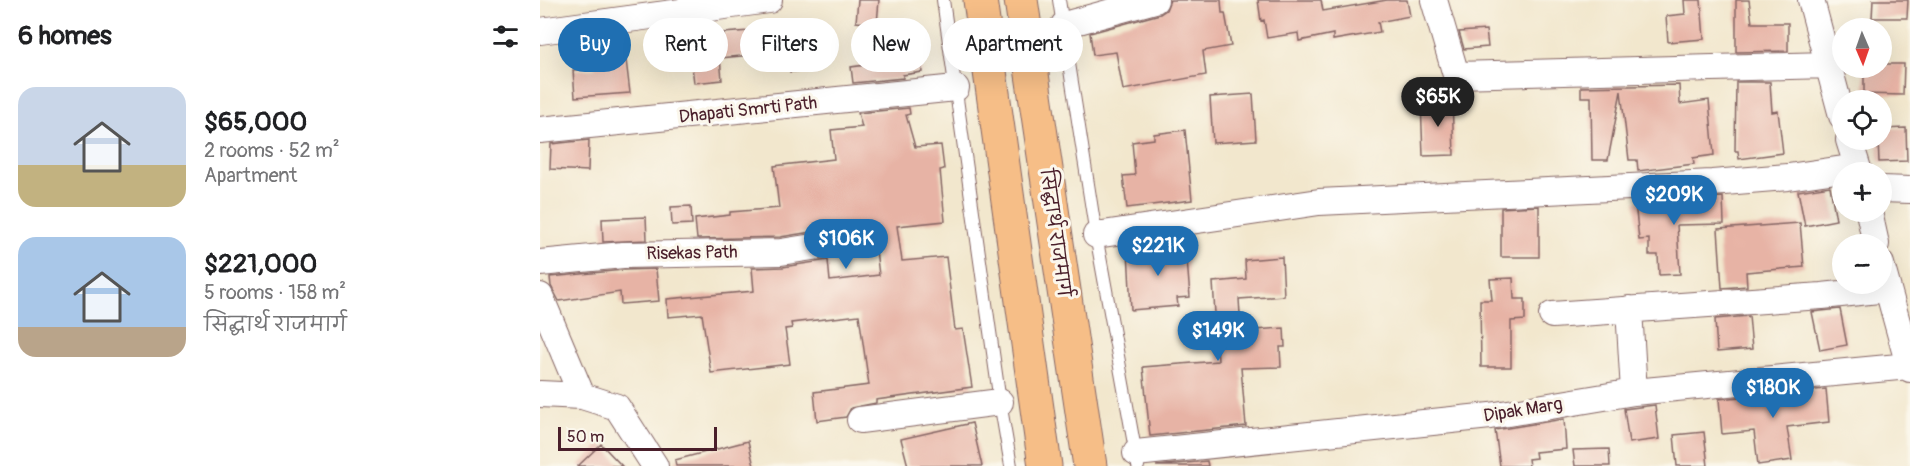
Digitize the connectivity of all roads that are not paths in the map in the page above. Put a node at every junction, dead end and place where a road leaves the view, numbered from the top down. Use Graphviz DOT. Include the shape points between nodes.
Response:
graph roads {
  1 [pos="769,0"];
  2 [pos="943,0"];
  3 [pos="980,0"];
  4 [pos="1021,0"];
  5 [pos="1155,0"];
  6 [pos="1434,0"];
  7 [pos="1811,0"];
  8 [pos="1062,12"];
  9 [pos="540,31"];
  10 [pos="1828,65"];
  11 [pos="956,88"];
  12 [pos="1835,90"];
  13 [pos="540,130"];
  14 [pos="1832,173"];
  15 [pos="1892,189"];
  16 [pos="1910,190"];
  17 [pos="1096,235"];
  18 [pos="844,242"];
  19 [pos="540,263"];
  20 [pos="1843,294"];
  21 [pos="1889,294"];
  22 [pos="540,296"];
  23 [pos="1629,309"];
  24 [pos="1552,315"];
  25 [pos="1910,367"];
  26 [pos="1634,392"];
  27 [pos="540,393"];
  28 [pos="582,396"];
  29 [pos="1000,402"];
  30 [pos="860,420"];
  31 [pos="1137,460"];
  32 [pos="655,466"];
  33 [pos="1011,466"];
  34 [pos="1045,466"];
  35 [pos="1090,466"];
  1 -- 9 [label="street"];
  2 -- 11 [label="lane"];
  3 -- 34 [label="highway"];
  4 -- 35 [label="highway, सिद्धार्थ राजमार्ग"];
  5 -- 8 [label="street"];
  6 -- 10 [label="street" via="1456,75"];
  7 -- 10 [label="street"];
  8 -- 17 [label="lane"];
  10 -- 12 [label="street"];
  11 -- 13 [label="street, Dhapati Smrti Path"];
  11 -- 29 [label="lane"];
  14 -- 17 [label="street" via="1712,183 1319,202"];
  15 -- 16 [label="street"];
  17 -- 31 [label="lane"];
  18 -- 19 [label="street, Risekas Path" via="781,252 623,255"];
  20 -- 23 [label="street"];
  21 -- 25 [label="street"];
  22 -- 28 [label="street"];
  23 -- 24 [label="street"];
  23 -- 26 [label="street"];
  25 -- 26 [label="street, Dipak Marg"];
  26 -- 31 [label="street, Dipak Marg" via="1490,416"];
  27 -- 28 [label="street"];
  28 -- 32 [label="street" via="617,407"];
  29 -- 30 [label="street"];
  29 -- 33 [label="lane"];
}
